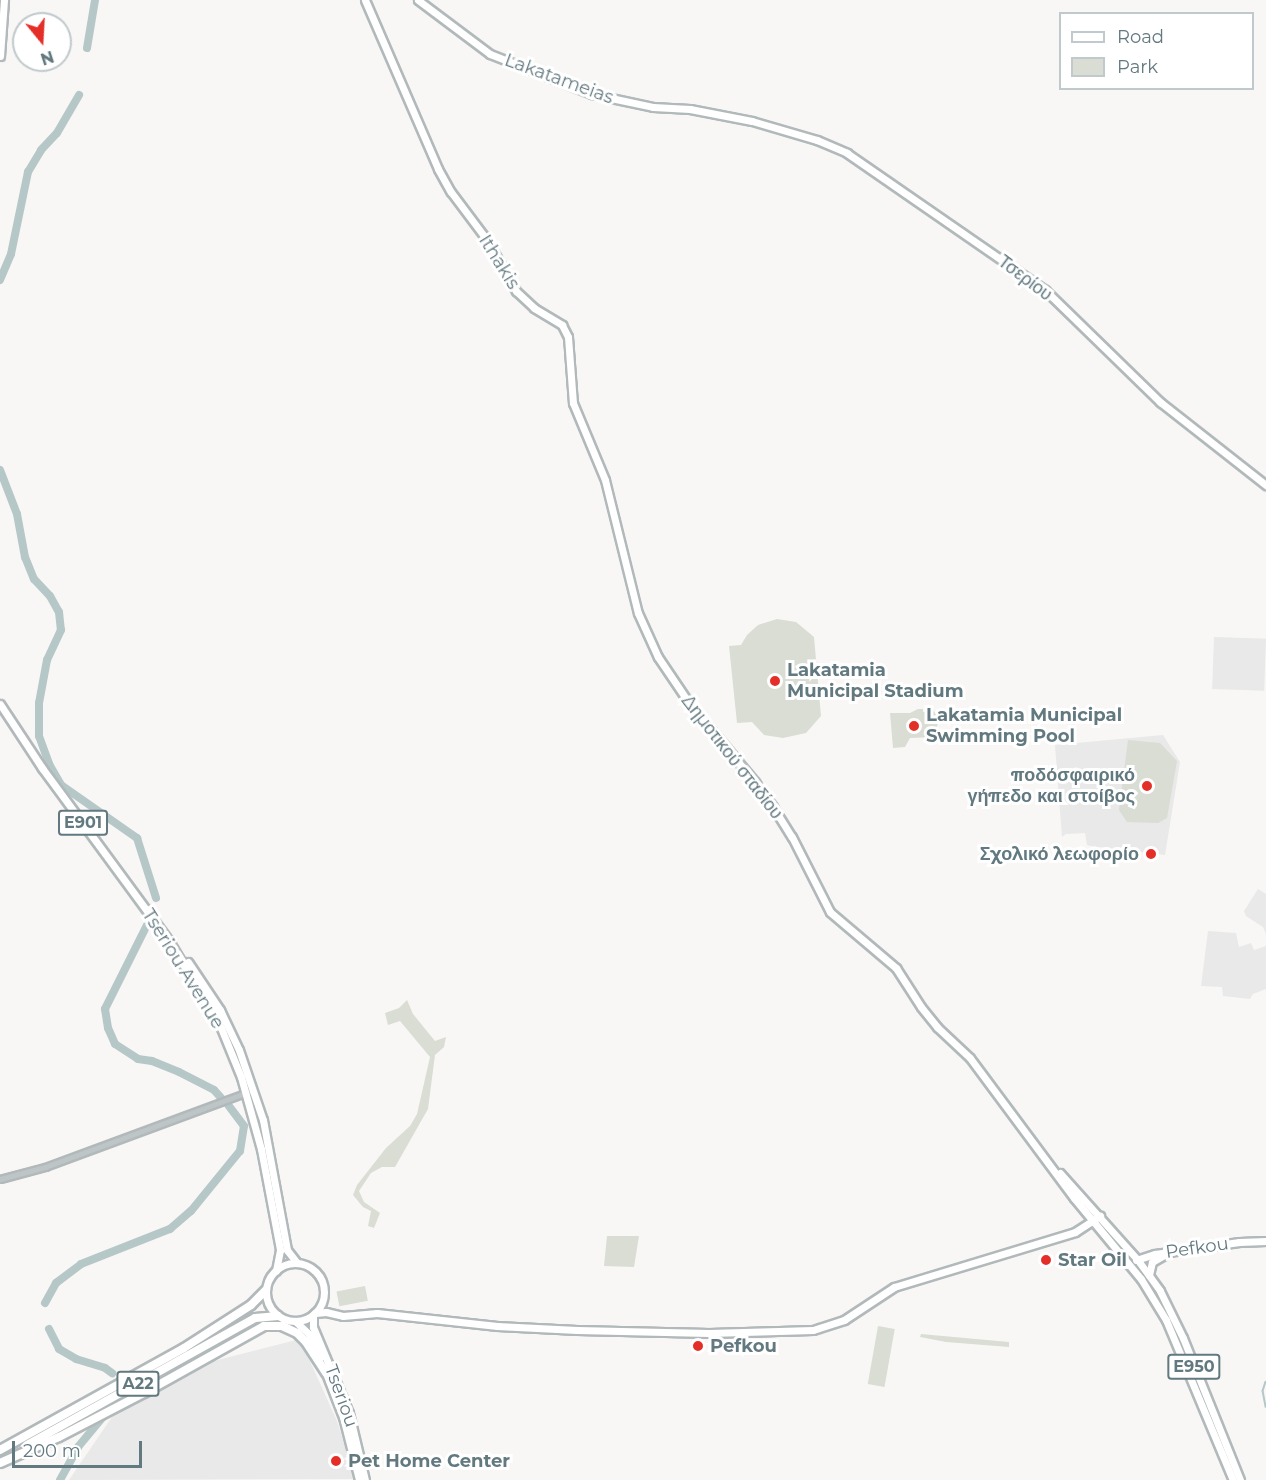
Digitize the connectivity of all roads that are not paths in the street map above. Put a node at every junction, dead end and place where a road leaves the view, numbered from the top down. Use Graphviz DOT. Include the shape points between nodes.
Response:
graph roads {
  1 [pos="4,0"];
  2 [pos="364,0"];
  3 [pos="418,0"];
  4 [pos="0,56"];
  5 [pos="752,121"];
  6 [pos="1266,485"];
  7 [pos="615,520"];
  8 [pos="0,704"];
  9 [pos="169,940"];
  10 [pos="249,1091"];
  11 [pos="1049,1163"];
  12 [pos="0,1179"];
  13 [pos="1082,1209"];
  14 [pos="1100,1216"];
  15 [pos="1092,1221"];
  16 [pos="1075,1232"];
  17 [pos="1104,1236"];
  18 [pos="1266,1241"];
  19 [pos="1172,1253"];
  20 [pos="1137,1259"];
  21 [pos="297,1263"];
  22 [pos="1130,1265"];
  23 [pos="276,1271"];
  24 [pos="1149,1275"];
  25 [pos="266,1290"];
  26 [pos="324,1295"];
  27 [pos="314,1314"];
  28 [pos="278,1316"];
  29 [pos="348,1316"];
  30 [pos="295,1321"];
  31 [pos="326,1373"];
  32 [pos="0,1450"];
  33 [pos="0,1459"];
  34 [pos="0,1463"];
  35 [pos="359,1480"];
  36 [pos="365,1480"];
  37 [pos="1233,1480"];
  38 [pos="1240,1480"];
  1 -- 4 [label="main road"];
  2 -- 7 [label="main road, Ithakis" via="451,192 487,240 516,291 562,325 568,337 573,403 605,480"];
  3 -- 5 [label="main road, Lakatameias" via="478,46 526,70 616,100"];
  5 -- 6 [label="main road, Τσερίου" via="824,142 847,153 1019,271 1053,297 1160,402"];
  7 -- 11 [label="main road, Δημοτικού σταδίου" via="638,613 668,673 773,807 830,912 896,968 921,1007 970,1058"];
  8 -- 9 [label="main road, Tseriou Avenue / E901" via="42,768"];
  9 -- 10 [label="main road, Tseriou Avenue / E901" via="221,1028"];
  9 -- 10 [label="main road, Tseriou Avenue / E901" via="204,985 229,1027"];
  10 -- 12 [label="street" via="45,1167"];
  10 -- 21 [label="main road, Tseriou Avenue / E901" via="265,1129 287,1250"];
  10 -- 23 [label="main road, Tseriou Avenue / E901" via="280,1250"];
  11 -- 13 [label="main road"];
  11 -- 14 [label="main road"];
  13 -- 15 [label="main road"];
  13 -- 16 [label="main road" via="1082,1220"];
  14 -- 15 [label="main road"];
  14 -- 20 [label="main road"];
  15 -- 16 [label="main road"];
  15 -- 17 [label="main road"];
  16 -- 17 [label="main road" via="1091,1229"];
  16 -- 29 [label="main road" via="908,1282 837,1323 813,1330 709,1334 497,1326 377,1313"];
  17 -- 22 [label="main road"];
  18 -- 19 [label="main road, Pefkou"];
  19 -- 20 [label="main road, Pefkou"];
  19 -- 24 [label="main road" via="1156,1258"];
  20 -- 22 [label="main road, Pefkou"];
  20 -- 24 [label="main road, E950"];
  21 -- 23 [label="main road"];
  21 -- 26 [label="main road" via="320,1276"];
  22 -- 37 [label="main road, E950" via="1166,1320"];
  23 -- 25 [label="main road"];
  24 -- 38 [label="main road, E950" via="1183,1338"];
  25 -- 28 [label="main road" via="271,1308"];
  25 -- 32 [label="highway, A22" via="251,1305 184,1348"];
  26 -- 27 [label="main road"];
  26 -- 29 [label="main road" via="332,1309"];
  27 -- 29 [label="main road"];
  27 -- 30 [label="main road"];
  27 -- 36 [label="main road, Tseriou" via="313,1327 349,1413"];
  28 -- 30 [label="main road"];
  28 -- 33 [label="highway, A22" via="255,1318"];
  30 -- 31 [label="main road, Tseriou" via="309,1334"];
  31 -- 34 [label="highway" via="301,1336 286,1327 264,1326 144,1393"];
  31 -- 35 [label="main road, Tseriou" via="343,1417"];
}
